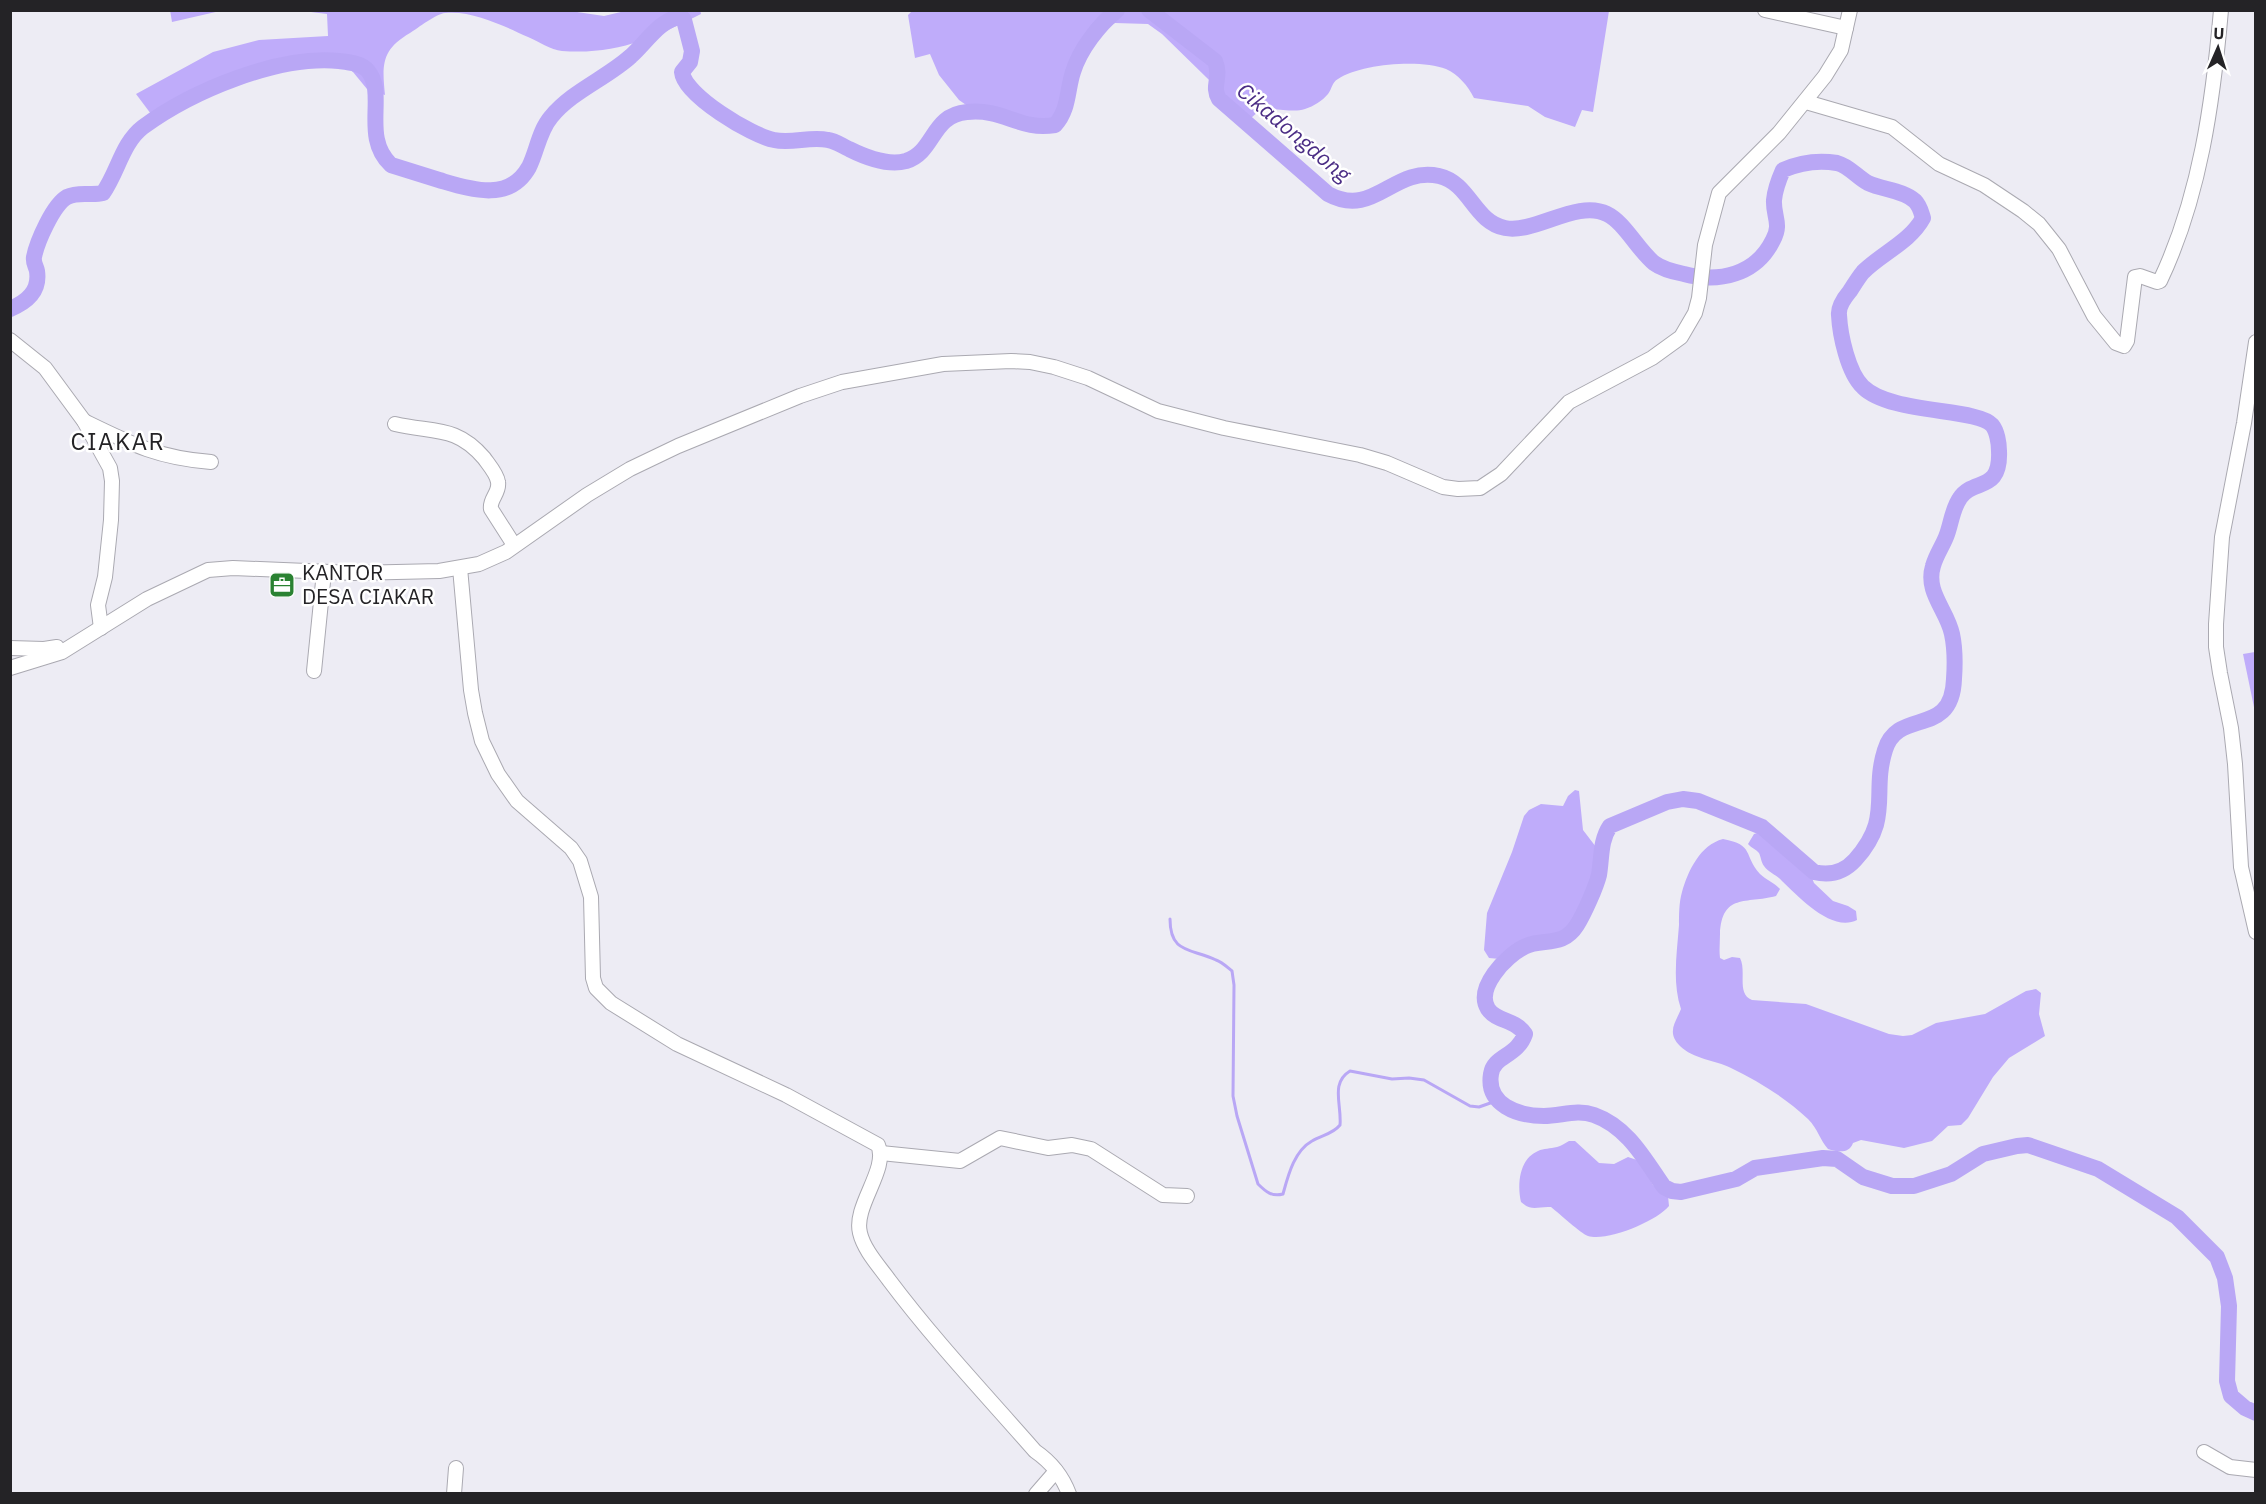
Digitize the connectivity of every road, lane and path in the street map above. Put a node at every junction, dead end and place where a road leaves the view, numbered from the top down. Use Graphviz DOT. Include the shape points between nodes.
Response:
graph roads {
  1 [pos="1766,10"];
  2 [pos="1850,10"];
  3 [pos="2221,10"];
  4 [pos="1846,28"];
  5 [pos="1806,102"];
  6 [pos="10,340"];
  7 [pos="2256,342"];
  8 [pos="84,421"];
  9 [pos="394,424"];
  10 [pos="211,462"];
  11 [pos="514,545"];
  12 [pos="460,568"];
  13 [pos="324,572"];
  14 [pos="101,628"];
  15 [pos="74,645"];
  16 [pos="10,648"];
  17 [pos="10,668"];
  18 [pos="314,671"];
  19 [pos="2256,932"];
  20 [pos="881,1154"];
  21 [pos="1187,1196"];
  22 [pos="2204,1452"];
  23 [pos="456,1468"];
  24 [pos="2256,1470"];
  25 [pos="1056,1471"];
  26 [pos="454,1494"];
  27 [pos="1036,1494"];
  28 [pos="1069,1494"];
  1 -- 4 [label="street"];
  2 -- 4 [label="street"];
  3 -- 5 [label="street" via="2201,152 2185,217 2160,281 2135,277 2124,346 2116,343 2094,316 2060,249 2023,211 1984,185 1939,164 1892,127"];
  4 -- 5 [label="street" via="1834,62"];
  5 -- 11 [label="street" via="1719,193 1707,234 1695,313 1682,337 1646,362 1569,402 1501,474 1480,488 1443,487 1351,453 1224,429 1158,411 1088,378 1054,367 1011,361 943,364 842,382 678,446 630,469"];
  6 -- 8 [label="street" via="45,368"];
  7 -- 19 [label="street" via="2222,537 2216,647 2231,728 2241,867"];
  8 -- 10 [label="street" via="153,453"];
  8 -- 14 [label="street" via="111,468 111,520 98,605"];
  9 -- 11 [label="street" via="458,435 478,451 498,482 491,509"];
  11 -- 12 [label="street" via="494,558"];
  12 -- 13 [label="street"];
  12 -- 20 [label="street" via="471,690 482,741 517,801 571,848 580,861 591,897 596,988 611,1003 677,1044 872,1141"];
  13 -- 14 [label="street" via="208,570 147,599"];
  13 -- 18 [label="street"];
  14 -- 15 [label="street"];
  15 -- 16 [label="street"];
  15 -- 17 [label="street"];
  20 -- 21 [label="street" via="960,1161 1000,1138 1048,1148 1077,1145 1091,1149 1163,1195"];
  20 -- 25 [label="street" via="861,1215 860,1234 864,1242 914,1312"];
  22 -- 24 [label="street" via="2230,1467"];
  23 -- 26 [label="street"];
  25 -- 27 [label="street"];
  25 -- 28 [label="street"];
}
